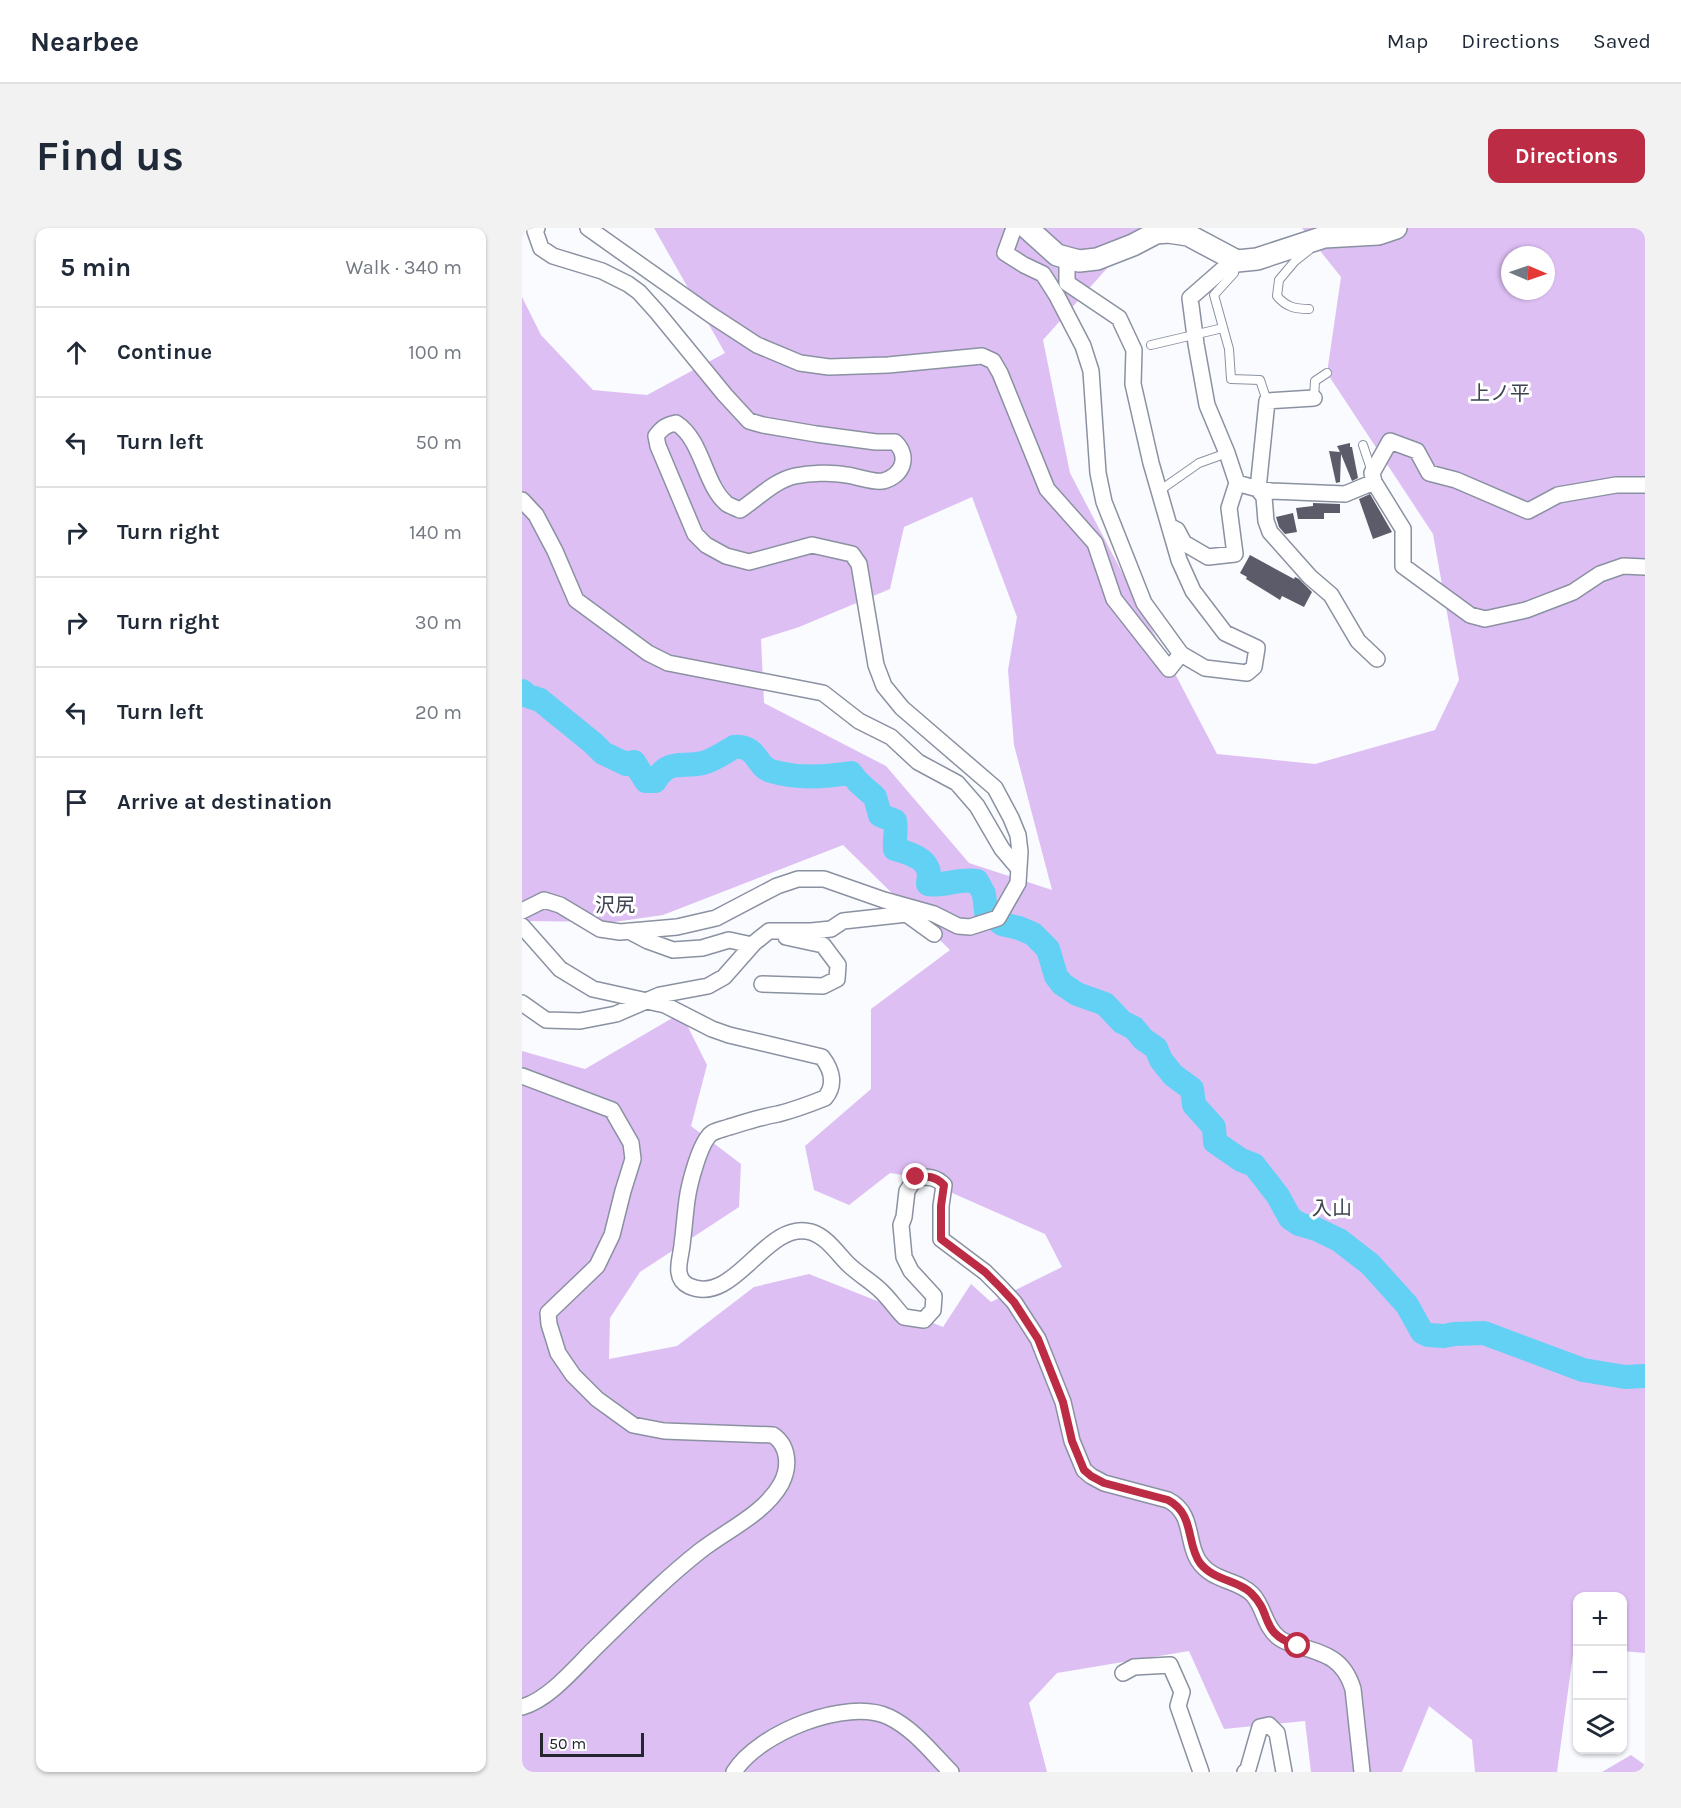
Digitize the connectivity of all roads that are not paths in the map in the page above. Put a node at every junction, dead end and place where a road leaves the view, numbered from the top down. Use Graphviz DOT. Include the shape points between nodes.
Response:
graph roads {
  1 [pos="537,228"];
  2 [pos="588,228"];
  3 [pos="1014,228"];
  4 [pos="1027,228"];
  5 [pos="1396,228"];
  6 [pos="1324,237"];
  7 [pos="1067,257"];
  8 [pos="1237,261"];
  9 [pos="1309,309"];
  10 [pos="1223,328"];
  11 [pos="1194,335"];
  12 [pos="1151,345"];
  13 [pos="1327,373"];
  14 [pos="1314,398"];
  15 [pos="1267,401"];
  16 [pos="1363,445"];
  17 [pos="1227,453"];
  18 [pos="1373,478"];
  19 [pos="1237,483"];
  20 [pos="1645,485"];
  21 [pos="1258,489"];
  22 [pos="1159,491"];
  23 [pos="522,500"];
  24 [pos="1169,526"];
  25 [pos="1645,567"];
  26 [pos="1181,654"];
  27 [pos="1377,659"];
  28 [pos="1019,868"];
  29 [pos="889,901"];
  30 [pos="522,911"];
  31 [pos="907,914"];
  32 [pos="522,926"];
  33 [pos="629,931"];
  34 [pos="781,931"];
  35 [pos="934,934"];
  36 [pos="752,945"];
  37 [pos="762,984"];
  38 [pos="646,1001"];
  39 [pos="522,1003"];
  40 [pos="522,1076"];
  41 [pos="1123,1673"];
  42 [pos="522,1707"];
  43 [pos="734,1772"];
  44 [pos="951,1772"];
  45 [pos="1201,1772"];
  46 [pos="1245,1772"];
  47 [pos="1284,1772"];
  48 [pos="1362,1772"];
  1 -- 28 [label="street" via="541,248 553,256 602,271 639,292 749,421 898,445 903,465 899,472 881,482 844,474 794,476 775,483 740,510 727,504 718,493 682,427 669,424 656,436 695,534 706,545 749,562 812,545 856,557 876,666 885,686 902,708 995,788 1018,835"];
  2 -- 26 [label="street" via="757,345 800,363 829,368 982,356 993,361 1047,489 1095,543 1114,599 1169,669"];
  3 -- 26 [label="street" via="1005,253 1043,274 1083,346 1091,371 1098,473 1104,502 1143,603"];
  4 -- 7 [label="main road" via="1057,255"];
  5 -- 6 [label="main road" via="1378,234"];
  6 -- 8 [label="main road" via="1257,259"];
  6 -- 9 [label="lane" via="1279,280 1277,297 1283,303 1293,309"];
  7 -- 8 [label="main road" via="1079,261 1097,258 1156,233 1168,232 1188,235"];
  7 -- 22 [label="street" via="1067,283 1119,318 1134,350 1133,384"];
  8 -- 10 [label="lane" via="1234,273 1214,295"];
  8 -- 11 [label="street" via="1190,298"];
  10 -- 11 [label="lane"];
  10 -- 15 [label="lane" via="1231,379 1260,380"];
  11 -- 12 [label="lane"];
  11 -- 17 [label="street" via="1207,405"];
  13 -- 14 [label="lane" via="1315,381"];
  14 -- 15 [label="street"];
  15 -- 21 [label="street"];
  16 -- 18 [label="lane"];
  17 -- 19 [label="street"];
  17 -- 22 [label="lane" via="1198,463"];
  18 -- 20 [label="street" via="1390,441 1417,451 1429,473 1456,480 1528,511 1558,495 1616,485"];
  18 -- 21 [label="street" via="1345,494"];
  18 -- 25 [label="street" via="1403,529 1403,566 1470,615 1485,619 1526,610 1573,592 1608,571 1623,566"];
  19 -- 21 [label="street"];
  19 -- 24 [label="street" via="1229,508 1235,554 1209,557 1184,543"];
  21 -- 27 [label="street" via="1264,497 1270,532 1310,578 1331,595 1358,641"];
  22 -- 24 [label="street"];
  23 -- 28 [label="street" via="536,515 576,600 648,653 668,663 823,693 860,721 891,737 918,762 957,783"];
  24 -- 26 [label="street" via="1193,591 1225,633 1257,648 1254,668 1247,673 1205,668"];
  28 -- 29 [label="street" via="1018,883 998,918 981,925 958,926 934,914"];
  29 -- 31 [label="street"];
  29 -- 33 [label="street" via="824,879 798,879 716,918 677,927"];
  30 -- 33 [label="street" via="544,900 600,929"];
  31 -- 34 [label="street" via="843,921 831,929"];
  31 -- 35 [label="street"];
  32 -- 38 [label="street" via="560,969 580,982 593,989"];
  33 -- 36 [label="street" via="673,950 702,948 729,940"];
  34 -- 36 [label="street" via="769,931"];
  34 -- 37 [label="street" via="782,936 823,945 838,965 837,979 823,986"];
  36 -- 38 [label="street" via="724,977 708,986"];
  38 -- 39 [label="street" via="616,1014 580,1021 546,1020"];
  38 -- 48 [label="street" via="665,1005 729,1035 822,1057 831,1074 830,1092 825,1098 712,1132 707,1137 687,1197 679,1266 683,1283 695,1288 714,1287 782,1236 809,1232 827,1242 904,1317 924,1320 933,1310 934,1296 904,1257 901,1225 907,1191 916,1177 932,1176 939,1180 944,1185 941,1239 1001,1288 1038,1339 1084,1470 1104,1483 1177,1505 1190,1528 1196,1557 1202,1565 1252,1594 1281,1640 1322,1652 1338,1662 1353,1689"];
  40 -- 42 [label="street" via="612,1110 631,1143 633,1159 612,1235 602,1256 597,1266 548,1313 558,1353 573,1375 597,1399 633,1425 664,1431 773,1435 783,1444 787,1463 782,1482 770,1499 671,1576 557,1686"];
  41 -- 45 [label="street" via="1134,1667 1170,1665 1182,1692 1178,1706"];
  43 -- 44 [label="street" via="747,1756 783,1731 833,1715 864,1711 889,1717 902,1725"];
  46 -- 47 [label="street" via="1260,1727 1269,1725 1277,1733"];
}
